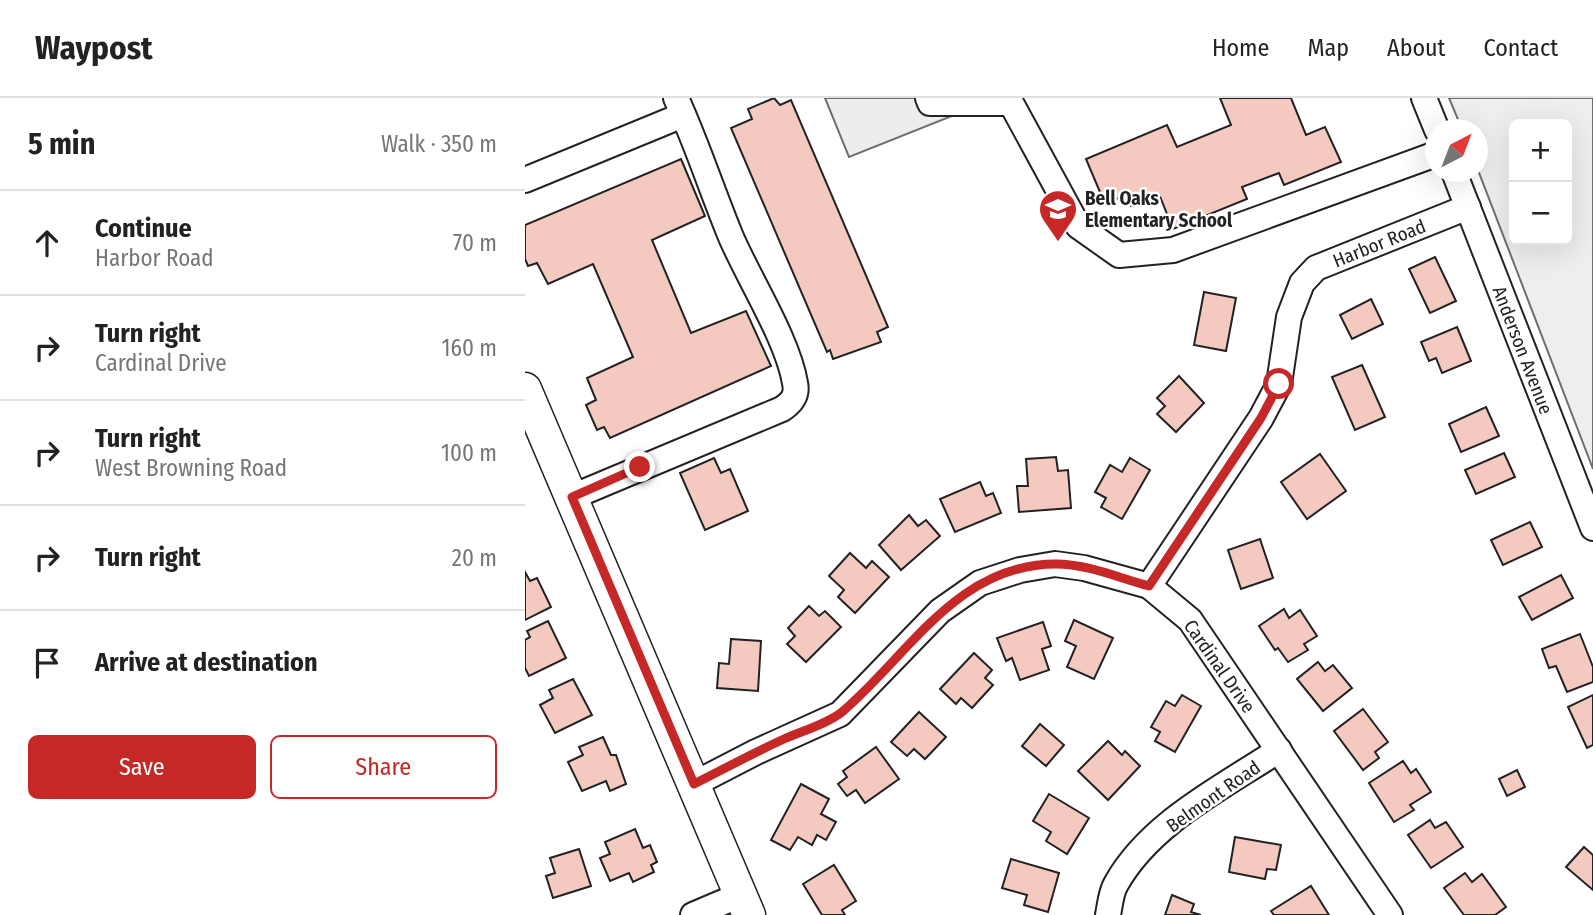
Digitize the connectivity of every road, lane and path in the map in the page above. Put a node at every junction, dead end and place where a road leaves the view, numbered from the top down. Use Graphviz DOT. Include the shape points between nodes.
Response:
graph roads {
  1 [pos="928,98"];
  2 [pos="1424,98"];
  3 [pos="680,106"];
  4 [pos="1433,119"];
  5 [pos="1425,158"];
  6 [pos="525,180"];
  7 [pos="1458,182"];
  8 [pos="1468,207"];
  9 [pos="525,389"];
  10 [pos="572,497"];
  11 [pos="1593,528"];
  12 [pos="1149,586"];
  13 [pos="1279,750"];
  14 [pos="694,784"];
  15 [pos="744,905"];
  16 [pos="693,915"];
  17 [pos="1108,915"];
  18 [pos="1390,915"];
  1 -- 5 [label="street" via="930,103 1011,103 1078,226 1119,256 1173,250"];
  2 -- 4 [label="street"];
  3 -- 6 [label="street"];
  3 -- 10 [label="street" via="731,236 788,360 795,394 782,409"];
  7 -- 8 [label="street, Anderson Avenue"];
  8 -- 11 [label="street, Anderson Avenue"];
  8 -- 12 [label="street, Harbor Road" via="1316,268 1302,283 1289,317 1279,384"];
  9 -- 10 [label="main road"];
  10 -- 14 [label="main road"];
  12 -- 13 [label="street, Cardinal Drive" via="1189,620"];
  12 -- 14 [label="street, Cardinal Drive" via="1055,564 980,583 940,611 840,714"];
  13 -- 17 [label="street, Belmont Road" via="1173,821 1144,848 1115,886"];
  13 -- 18 [label="street, Cardinal Drive"];
  14 -- 15 [label="main road"];
  15 -- 16 [label="street"];
}
